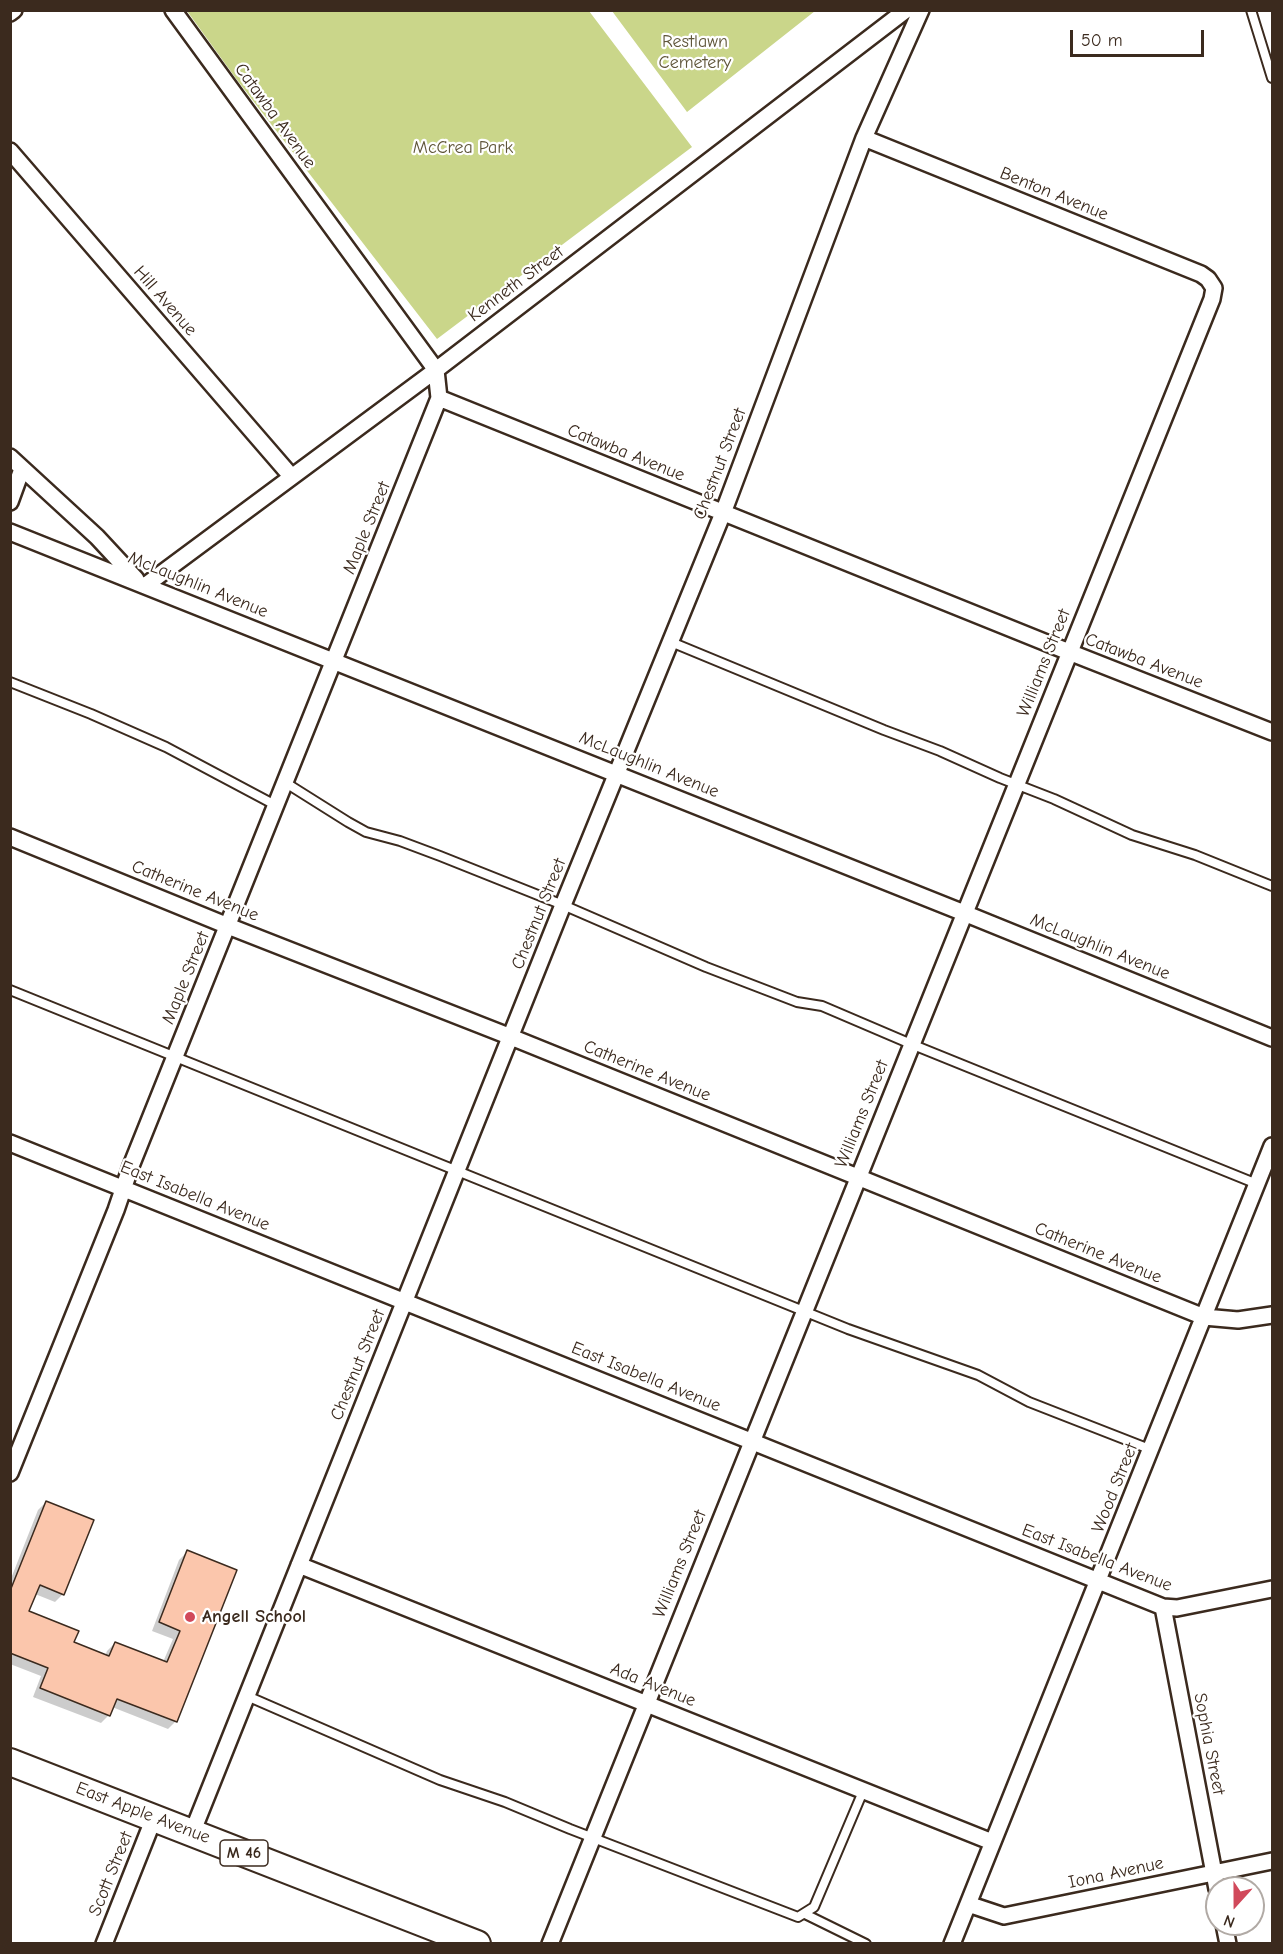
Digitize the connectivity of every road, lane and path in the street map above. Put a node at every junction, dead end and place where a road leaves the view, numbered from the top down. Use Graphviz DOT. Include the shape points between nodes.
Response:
graph roads {
  1 [pos="14,10"];
  2 [pos="173,10"];
  3 [pos="906,10"];
  4 [pos="921,10"];
  5 [pos="1251,10"];
  6 [pos="10,13"];
  7 [pos="1272,78"];
  8 [pos="864,138"];
  9 [pos="10,151"];
  10 [pos="1212,299"];
  11 [pos="436,370"];
  12 [pos="439,398"];
  13 [pos="10,458"];
  14 [pos="22,469"];
  15 [pos="291,476"];
  16 [pos="10,502"];
  17 [pos="723,513"];
  18 [pos="10,532"];
  19 [pos="143,584"];
  20 [pos="671,642"];
  21 [pos="1070,652"];
  22 [pos="335,661"];
  23 [pos="10,682"];
  24 [pos="1272,732"];
  25 [pos="618,774"];
  26 [pos="286,783"];
  27 [pos="1016,785"];
  28 [pos="276,806"];
  29 [pos="10,837"];
  30 [pos="1272,886"];
  31 [pos="563,905"];
  32 [pos="964,912"];
  33 [pos="228,926"];
  34 [pos="10,990"];
  35 [pos="511,1037"];
  36 [pos="1272,1038"];
  37 [pos="911,1044"];
  38 [pos="175,1056"];
  39 [pos="10,1143"];
  40 [pos="1272,1146"];
  41 [pos="457,1171"];
  42 [pos="858,1177"];
  43 [pos="1257,1184"];
  44 [pos="124,1189"];
  45 [pos="404,1301"];
  46 [pos="805,1311"];
  47 [pos="1272,1315"];
  48 [pos="1204,1317"];
  49 [pos="751,1441"];
  50 [pos="15,1450"];
  51 [pos="1152,1450"];
  52 [pos="10,1473"];
  53 [pos="300,1565"];
  54 [pos="1099,1581"];
  55 [pos="1272,1589"];
  56 [pos="1162,1607"];
  57 [pos="247,1696"];
  58 [pos="646,1703"];
  59 [pos="10,1762"];
  60 [pos="864,1790"];
  61 [pos="154,1818"];
  62 [pos="192,1833"];
  63 [pos="592,1838"];
  64 [pos="993,1842"];
  65 [pos="1272,1861"];
  66 [pos="1213,1873"];
  67 [pos="1214,1876"];
  68 [pos="968,1904"];
  69 [pos="805,1914"];
  70 [pos="104,1944"];
  71 [pos="477,1944"];
  72 [pos="550,1944"];
  73 [pos="866,1944"];
  74 [pos="952,1944"];
  1 -- 6 [label="street"];
  2 -- 11 [label="street, Catawba Avenue"];
  3 -- 11 [label="street, Kenneth Street"];
  4 -- 8 [label="street, Chestnut Street"];
  5 -- 7 [label="lane"];
  8 -- 10 [label="street, Benton Avenue" via="1201,274 1214,288"];
  8 -- 17 [label="street, Chestnut Street"];
  9 -- 15 [label="street, Hill Avenue"];
  10 -- 21 [label="street, Williams Street"];
  11 -- 12 [label="street"];
  11 -- 15 [label="street, Kenneth Street"];
  12 -- 17 [label="street, Catawba Avenue"];
  12 -- 22 [label="street, Maple Street"];
  13 -- 14 [label="street"];
  14 -- 16 [label="street"];
  14 -- 19 [label="street"];
  15 -- 19 [label="street, Kenneth Street"];
  17 -- 20 [label="street, Chestnut Street"];
  17 -- 21 [label="street, Catawba Avenue"];
  18 -- 19 [label="street, McLaughlin Avenue"];
  19 -- 22 [label="street, McLaughlin Avenue"];
  20 -- 25 [label="street, Chestnut Street"];
  20 -- 27 [label="lane"];
  21 -- 24 [label="street, Catawba Avenue"];
  21 -- 27 [label="street, Williams Street"];
  22 -- 25 [label="street, McLaughlin Avenue"];
  22 -- 26 [label="street, Maple Street"];
  23 -- 28 [label="lane" via="166,747"];
  25 -- 31 [label="street, Chestnut Street"];
  25 -- 32 [label="street, McLaughlin Avenue"];
  26 -- 28 [label="street, Maple Street"];
  26 -- 31 [label="lane" via="366,832 400,841"];
  27 -- 30 [label="lane" via="1132,835 1196,855"];
  27 -- 32 [label="street, Williams Street"];
  28 -- 33 [label="street, Maple Street"];
  29 -- 33 [label="street, Catherine Avenue"];
  31 -- 35 [label="street, Chestnut Street"];
  31 -- 37 [label="lane" via="706,967 797,1002 822,1006"];
  32 -- 36 [label="street, McLaughlin Avenue"];
  32 -- 37 [label="street, Williams Street"];
  33 -- 35 [label="street, Catherine Avenue"];
  33 -- 38 [label="street, Maple Street"];
  34 -- 38 [label="lane"];
  35 -- 41 [label="street, Chestnut Street"];
  35 -- 42 [label="street, Catherine Avenue"];
  37 -- 42 [label="street, Williams Street"];
  37 -- 43 [label="lane"];
  38 -- 41 [label="lane"];
  38 -- 44 [label="street, Maple Street"];
  39 -- 44 [label="street, East Isabella Avenue"];
  40 -- 43 [label="street, Wood Street"];
  41 -- 45 [label="street, Chestnut Street"];
  41 -- 46 [label="lane"];
  42 -- 46 [label="street, Williams Street"];
  42 -- 48 [label="street, Catherine Avenue"];
  43 -- 48 [label="street, Wood Street"];
  44 -- 45 [label="street, East Isabella Avenue"];
  44 -- 50 [label="street, Maple Street"];
  45 -- 49 [label="street, East Isabella Avenue"];
  45 -- 53 [label="street, Chestnut Street"];
  46 -- 49 [label="street, Williams Street"];
  46 -- 51 [label="lane" via="978,1375 1029,1402"];
  47 -- 48 [label="street, Catherine Avenue" via="1238,1320"];
  48 -- 51 [label="street, Wood Street"];
  49 -- 54 [label="street, East Isabella Avenue"];
  49 -- 58 [label="street, Williams Street"];
  50 -- 52 [label="street, Maple Street"];
  51 -- 54 [label="street, Wood Street"];
  53 -- 57 [label="street, Chestnut Street"];
  53 -- 58 [label="street, Ada Avenue"];
  54 -- 56 [label="street, East Isabella Avenue"];
  54 -- 64 [label="street, Wood Street"];
  55 -- 56 [label="street, East Isabella Avenue" via="1177,1608"];
  56 -- 66 [label="street, Sophia Street"];
  57 -- 62 [label="street, Chestnut Street"];
  57 -- 63 [label="lane" via="419,1772"];
  58 -- 60 [label="street, Ada Avenue"];
  58 -- 63 [label="street, Williams Street"];
  59 -- 61 [label="main road, East Apple Avenue / M 46"];
  60 -- 64 [label="street, Ada Avenue"];
  60 -- 69 [label="lane" via="814,1907"];
  61 -- 62 [label="main road, East Apple Avenue / M 46"];
  61 -- 70 [label="street, Scott Street"];
  62 -- 71 [label="main road, East Apple Avenue / M 46"];
  63 -- 69 [label="lane" via="798,1917"];
  63 -- 72 [label="street, Williams Street"];
  64 -- 68 [label="street, Wood Street"];
  65 -- 66 [label="street, Iona Avenue"];
  66 -- 67 [label="street, Sophia Street"];
  66 -- 68 [label="street, Iona Avenue" via="1004,1916"];
  68 -- 74 [label="street, Wood Street"];
  69 -- 73 [label="lane"];
}
